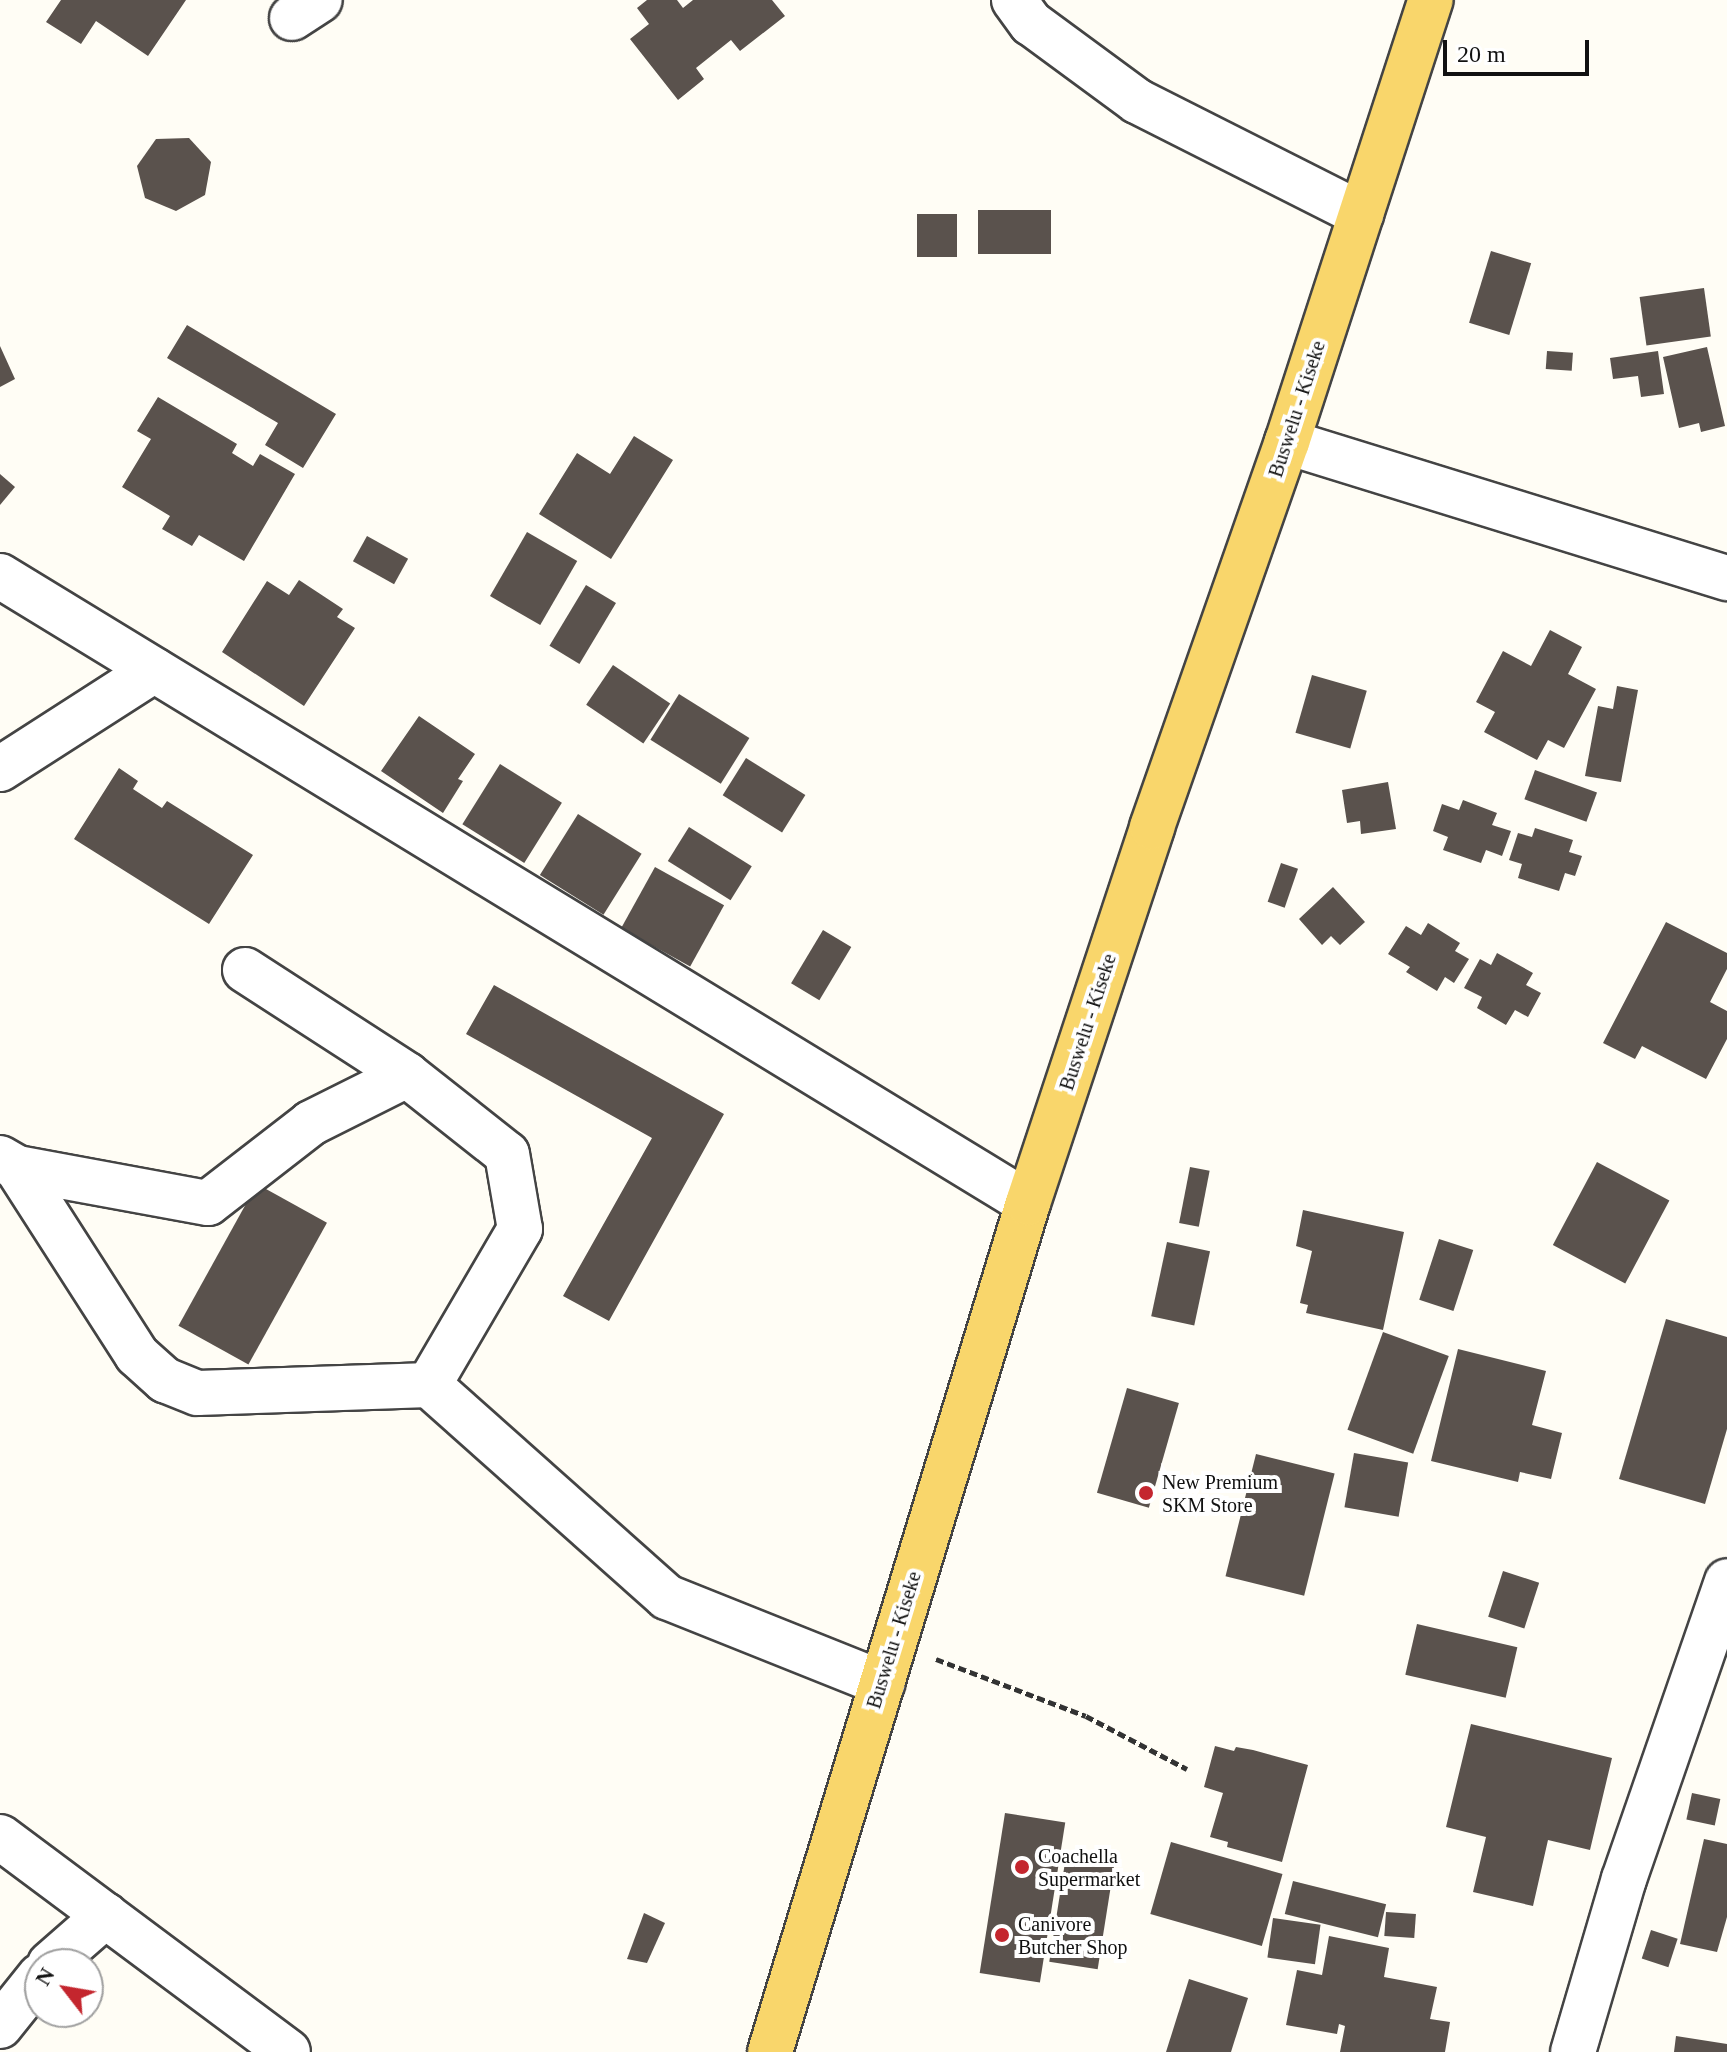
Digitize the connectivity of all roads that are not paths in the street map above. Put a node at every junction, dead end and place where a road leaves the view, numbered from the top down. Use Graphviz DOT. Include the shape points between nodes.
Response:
graph roads {
  1 [pos="1014,0"];
  2 [pos="1431,0"];
  3 [pos="1361,214"];
  4 [pos="1287,442"];
  5 [pos="0,576"];
  6 [pos="1727,578"];
  7 [pos="154,670"];
  8 [pos="0,769"];
  9 [pos="245,970"];
  10 [pos="407,1075"];
  11 [pos="9,1163"];
  12 [pos="1028,1203"];
  13 [pos="429,1385"];
  14 [pos="1727,1581"];
  15 [pos="887,1662"];
  16 [pos="0,1837"];
  17 [pos="106,1915"];
  18 [pos="68,1948"];
  19 [pos="24,1996"];
  20 [pos="0,2026"];
  21 [pos="288,2052"];
  22 [pos="770,2052"];
  23 [pos="1573,2052"];
  1 -- 3 [label="street" via="1031,23 1137,101"];
  2 -- 3 [label="main road, Buswelu - Kiseke"];
  3 -- 4 [label="main road, Buswelu - Kiseke"];
  4 -- 6 [label="street"];
  4 -- 12 [label="main road, Buswelu - Kiseke"];
  5 -- 7 [label="street"];
  7 -- 8 [label="street"];
  7 -- 12 [label="street"];
  9 -- 10 [label="street"];
  10 -- 11 [label="street" via="311,1123 208,1203"];
  10 -- 13 [label="street" via="507,1154 520,1229"];
  11 -- 13 [label="street" via="137,1355 165,1380 198,1393"];
  12 -- 15 [label="main road, Buswelu - Kiseke"];
  13 -- 15 [label="street" via="667,1597"];
  14 -- 23 [label="street" via="1624,1879"];
  15 -- 22 [label="main road, Buswelu - Kiseke"];
  16 -- 17 [label="street"];
  17 -- 18 [label="street"];
  17 -- 21 [label="street"];
  19 -- 20 [label="street"];
}
